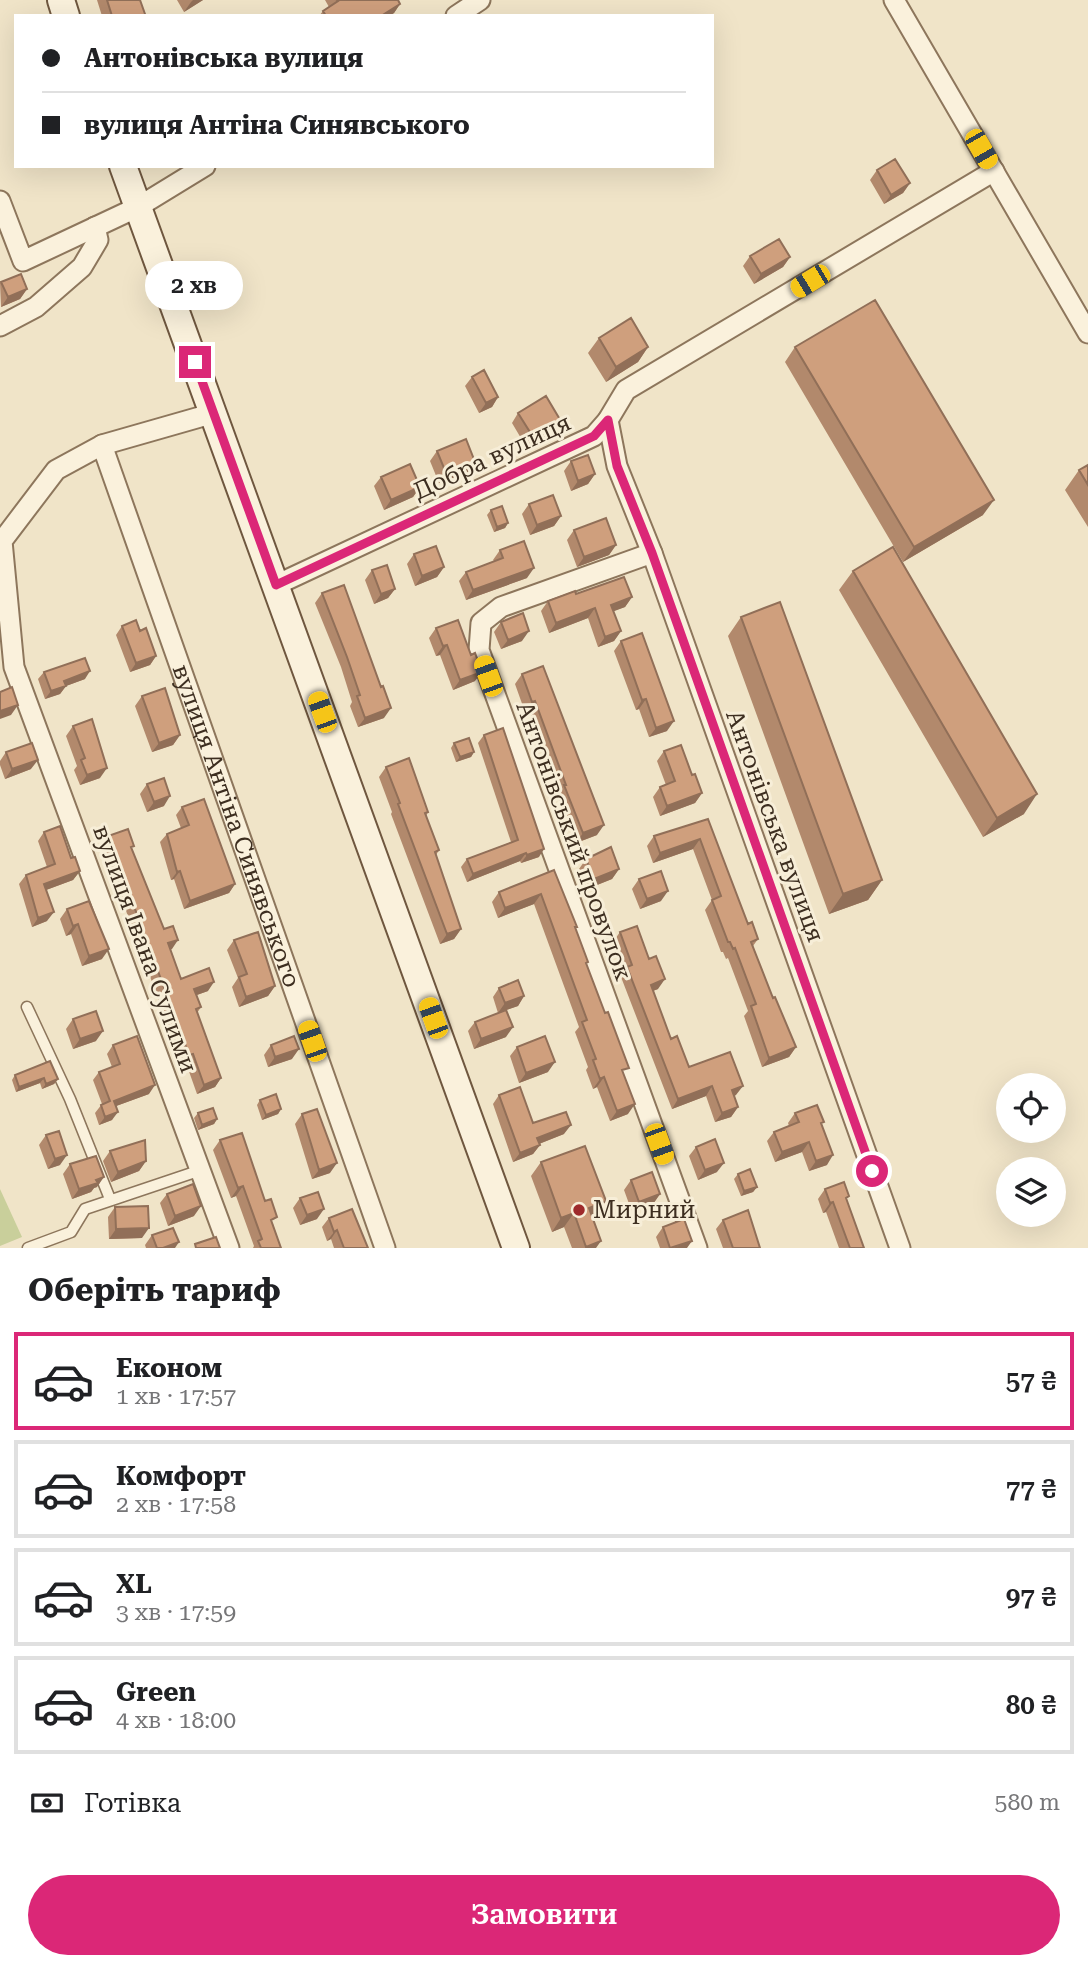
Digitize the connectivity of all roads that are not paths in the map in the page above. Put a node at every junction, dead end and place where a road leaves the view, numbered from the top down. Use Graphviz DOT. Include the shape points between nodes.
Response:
graph roads {
  1 [pos="480,0"];
  2 [pos="894,0"];
  3 [pos="459,14"];
  4 [pos="124,168"];
  5 [pos="202,168"];
  6 [pos="994,171"];
  7 [pos="0,201"];
  8 [pos="138,207"];
  9 [pos="95,227"];
  10 [pos="0,326"];
  11 [pos="1088,333"];
  12 [pos="214,413"];
  13 [pos="608,420"];
  14 [pos="102,445"];
  15 [pos="1,541"];
  16 [pos="652,553"];
  17 [pos="276,585"];
  18 [pos="7,670"];
  19 [pos="27,1007"];
  20 [pos="201,1170"];
  21 [pos="110,1199"];
  22 [pos="28,1248"];
  23 [pos="229,1248"];
  24 [pos="385,1248"];
  25 [pos="516,1248"];
  26 [pos="697,1248"];
  27 [pos="900,1248"];
  1 -- 3 [label="street"];
  2 -- 6 [label="street"];
  4 -- 8 [label="street"];
  5 -- 8 [label="street"];
  6 -- 11 [label="street"];
  6 -- 13 [label="street, Добра вулиця" via="626,390"];
  7 -- 9 [label="street" via="23,261"];
  8 -- 9 [label="street"];
  8 -- 12 [label="street"];
  9 -- 10 [label="street" via="98,240 82,267 36,307"];
  12 -- 14 [label="street, вулиця Івана Сулими"];
  12 -- 17 [label="street"];
  13 -- 16 [label="street, Антонівська вулиця" via="617,466"];
  13 -- 17 [label="street, Добра вулиця" via="594,436"];
  14 -- 15 [label="street, вулиця Івана Сулими" via="57,470"];
  14 -- 24 [label="street, вулиця Антіна Синявського"];
  15 -- 18 [label="street, вулиця Івана Сулими"];
  16 -- 26 [label="street, Антонівський провулок" via="501,607 481,623 479,650"];
  16 -- 27 [label="street, Антонівська вулиця"];
  17 -- 25 [label="street"];
  18 -- 20 [label="street, вулиця Івана Сулими"];
  19 -- 21 [label="lane"];
  20 -- 21 [label="lane"];
  20 -- 23 [label="street, вулиця Івана Сулими"];
  21 -- 22 [label="lane" via="85,1209 71,1232"];
}
